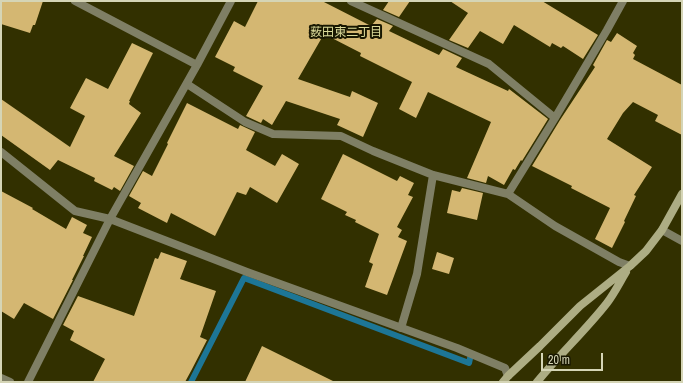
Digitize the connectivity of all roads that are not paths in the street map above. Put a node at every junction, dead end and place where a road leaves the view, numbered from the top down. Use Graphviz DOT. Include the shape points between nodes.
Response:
graph roads {
  1 [pos="75,1"];
  2 [pos="231,1"];
  3 [pos="351,1"];
  4 [pos="623,1"];
  5 [pos="197,65"];
  6 [pos="186,84"];
  7 [pos="555,118"];
  8 [pos="1,152"];
  9 [pos="433,175"];
  10 [pos="508,194"];
  11 [pos="682,194"];
  12 [pos="110,219"];
  13 [pos="662,230"];
  14 [pos="682,241"];
  15 [pos="630,266"];
  16 [pos="401,328"];
  17 [pos="1,378"];
  18 [pos="505,379"];
  19 [pos="10,382"];
  20 [pos="28,382"];
  21 [pos="537,382"];
  1 -- 5 [label="street"];
  2 -- 5 [label="street"];
  3 -- 7 [label="street" via="488,64"];
  4 -- 7 [label="street"];
  5 -- 6 [label="street"];
  6 -- 9 [label="street" via="245,122 273,134 341,136"];
  6 -- 12 [label="street"];
  7 -- 10 [label="street"];
  8 -- 12 [label="street" via="75,211"];
  9 -- 10 [label="street"];
  9 -- 16 [label="street" via="417,274"];
  10 -- 15 [label="street" via="555,226"];
  11 -- 13 [label="street"];
  12 -- 16 [label="street"];
  12 -- 20 [label="street"];
  13 -- 14 [label="street"];
  13 -- 15 [label="street"];
  15 -- 18 [label="street" via="580,306"];
  15 -- 21 [label="street" via="608,302"];
  16 -- 18 [label="street" via="505,368"];
  17 -- 19 [label="street"];
}
